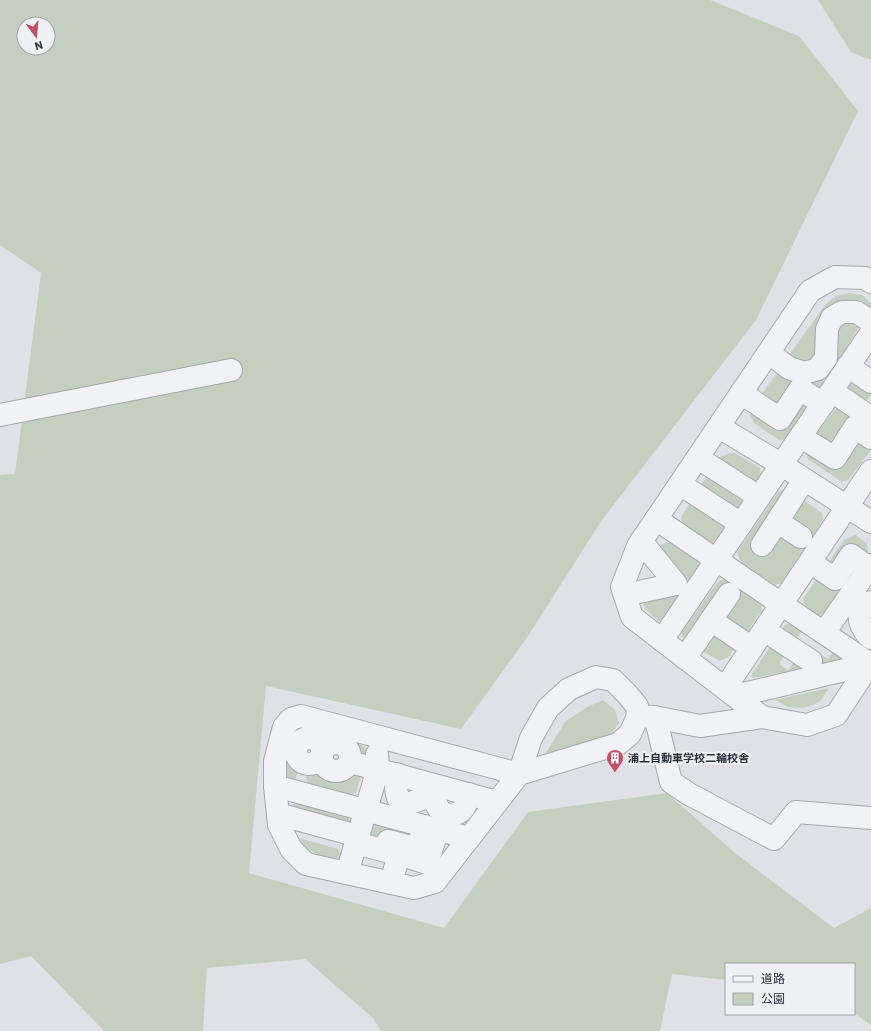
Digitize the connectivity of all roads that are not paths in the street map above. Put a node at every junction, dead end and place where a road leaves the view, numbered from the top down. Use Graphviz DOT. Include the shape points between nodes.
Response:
graph roads {
  1 [pos="871,282"];
  2 [pos="871,321"];
  3 [pos="871,333"];
  4 [pos="769,353"];
  5 [pos="848,366"];
  6 [pos="231,370"];
  7 [pos="871,382"];
  8 [pos="742,393"];
  9 [pos="827,398"];
  10 [pos="869,411"];
  11 [pos="0,415"];
  12 [pos="719,427"];
  13 [pos="801,437"];
  14 [pos="871,438"];
  15 [pos="698,458"];
  16 [pos="782,465"];
  17 [pos="871,471"];
  18 [pos="804,480"];
  19 [pos="680,484"];
  20 [pos="759,497"];
  21 [pos="847,507"];
  22 [pos="656,519"];
  23 [pos="778,522"];
  24 [pos="871,522"];
  25 [pos="741,524"];
  26 [pos="801,537"];
  27 [pos="641,542"];
  28 [pos="762,545"];
  29 [pos="717,560"];
  30 [pos="810,562"];
  31 [pos="870,566"];
  32 [pos="729,594"];
  33 [pos="626,595"];
  34 [pos="871,602"];
  35 [pos="782,604"];
  36 [pos="711,620"];
  37 [pos="764,630"];
  38 [pos="824,633"];
  39 [pos="871,638"];
  40 [pos="662,640"];
  41 [pos="752,648"];
  42 [pos="685,658"];
  43 [pos="797,658"];
  44 [pos="870,663"];
  45 [pos="730,692"];
  46 [pos="646,717"];
  47 [pos="762,717"];
  48 [pos="376,736"];
  49 [pos="301,751"];
  50 [pos="388,772"];
  51 [pos="519,774"];
  52 [pos="274,786"];
  53 [pos="297,792"];
  54 [pos="469,794"];
  55 [pos="497,802"];
  56 [pos="366,810"];
  57 [pos="871,818"];
  58 [pos="280,822"];
  59 [pos="434,824"];
  60 [pos="468,838"];
  61 [pos="356,843"];
  62 [pos="386,851"];
  63 [pos="347,873"];
  64 [pos="384,882"];
  1 -- 4 [label="street" via="865,278 835,277 810,291"];
  2 -- 4 [label="street" via="856,312 842,312 832,318 827,329 826,358 818,369 804,373 789,368"];
  3 -- 5 [label="street"];
  4 -- 8 [label="street"];
  5 -- 7 [label="street"];
  5 -- 9 [label="street"];
  6 -- 11 [label="street"];
  8 -- 9 [label="street" via="780,419 800,389"];
  8 -- 12 [label="street"];
  9 -- 10 [label="street"];
  9 -- 13 [label="street"];
  12 -- 15 [label="street"];
  12 -- 16 [label="street"];
  13 -- 14 [label="street" via="835,458 855,427"];
  13 -- 16 [label="street"];
  15 -- 19 [label="street"];
  15 -- 20 [label="street"];
  16 -- 18 [label="street"];
  16 -- 20 [label="street"];
  17 -- 21 [label="street"];
  18 -- 21 [label="street"];
  18 -- 23 [label="street"];
  19 -- 22 [label="street"];
  19 -- 25 [label="street"];
  20 -- 25 [label="street"];
  21 -- 24 [label="street"];
  21 -- 30 [label="street"];
  22 -- 27 [label="street"];
  22 -- 29 [label="street"];
  23 -- 26 [label="street"];
  23 -- 28 [label="street"];
  25 -- 29 [label="street"];
  27 -- 33 [label="street" via="622,587"];
  27 -- 33 [label="street" via="676,584"];
  29 -- 35 [label="street"];
  29 -- 40 [label="street"];
  30 -- 31 [label="street" via="835,579 851,555"];
  30 -- 35 [label="street"];
  31 -- 38 [label="street"];
  32 -- 36 [label="street"];
  33 -- 40 [label="street" via="632,618"];
  34 -- 39 [label="street" via="865,604 859,613 859,621"];
  35 -- 37 [label="street"];
  35 -- 38 [label="street"];
  36 -- 41 [label="street"];
  36 -- 42 [label="street"];
  37 -- 41 [label="street"];
  37 -- 43 [label="street"];
  38 -- 44 [label="street"];
  40 -- 42 [label="street"];
  41 -- 45 [label="street"];
  42 -- 45 [label="street"];
  44 -- 45 [label="street"];
  44 -- 47 [label="street" via="836,715 807,725"];
  45 -- 47 [label="street"];
  46 -- 47 [label="street" via="700,726"];
  46 -- 51 [label="street" via="618,744"];
  46 -- 51 [label="street" via="613,680 596,677 569,689 548,708 531,738"];
  46 -- 57 [label="street" via="658,728 671,782 774,840 796,812"];
  48 -- 49 [label="street" via="301,716 292,719 284,727"];
  48 -- 50 [label="street"];
  48 -- 51 [label="street"];
  49 -- 50 [label="street" via="324,751 330,744 340,744 349,752 350,762"];
  49 -- 52 [label="street" via="275,761"];
  49 -- 53 [label="street"];
  50 -- 54 [label="street"];
  50 -- 56 [label="street"];
  50 -- 59 [label="street" via="395,784 399,800 406,804 430,798 436,802"];
  51 -- 55 [label="street"];
  52 -- 53 [label="street"];
  52 -- 58 [label="street"];
  53 -- 56 [label="street"];
  54 -- 55 [label="street"];
  54 -- 59 [label="street" via="464,808 459,812 446,814"];
  55 -- 60 [label="street"];
  56 -- 59 [label="street"];
  56 -- 61 [label="street"];
  58 -- 61 [label="street"];
  58 -- 63 [label="street" via="291,849 306,864"];
  59 -- 60 [label="street"];
  59 -- 62 [label="street" via="418,849 388,841"];
  59 -- 64 [label="street" via="427,863 400,854"];
  60 -- 64 [label="street" via="434,882 414,888"];
  61 -- 62 [label="street"];
  61 -- 63 [label="street"];
  62 -- 64 [label="street"];
  63 -- 64 [label="street"];
}
